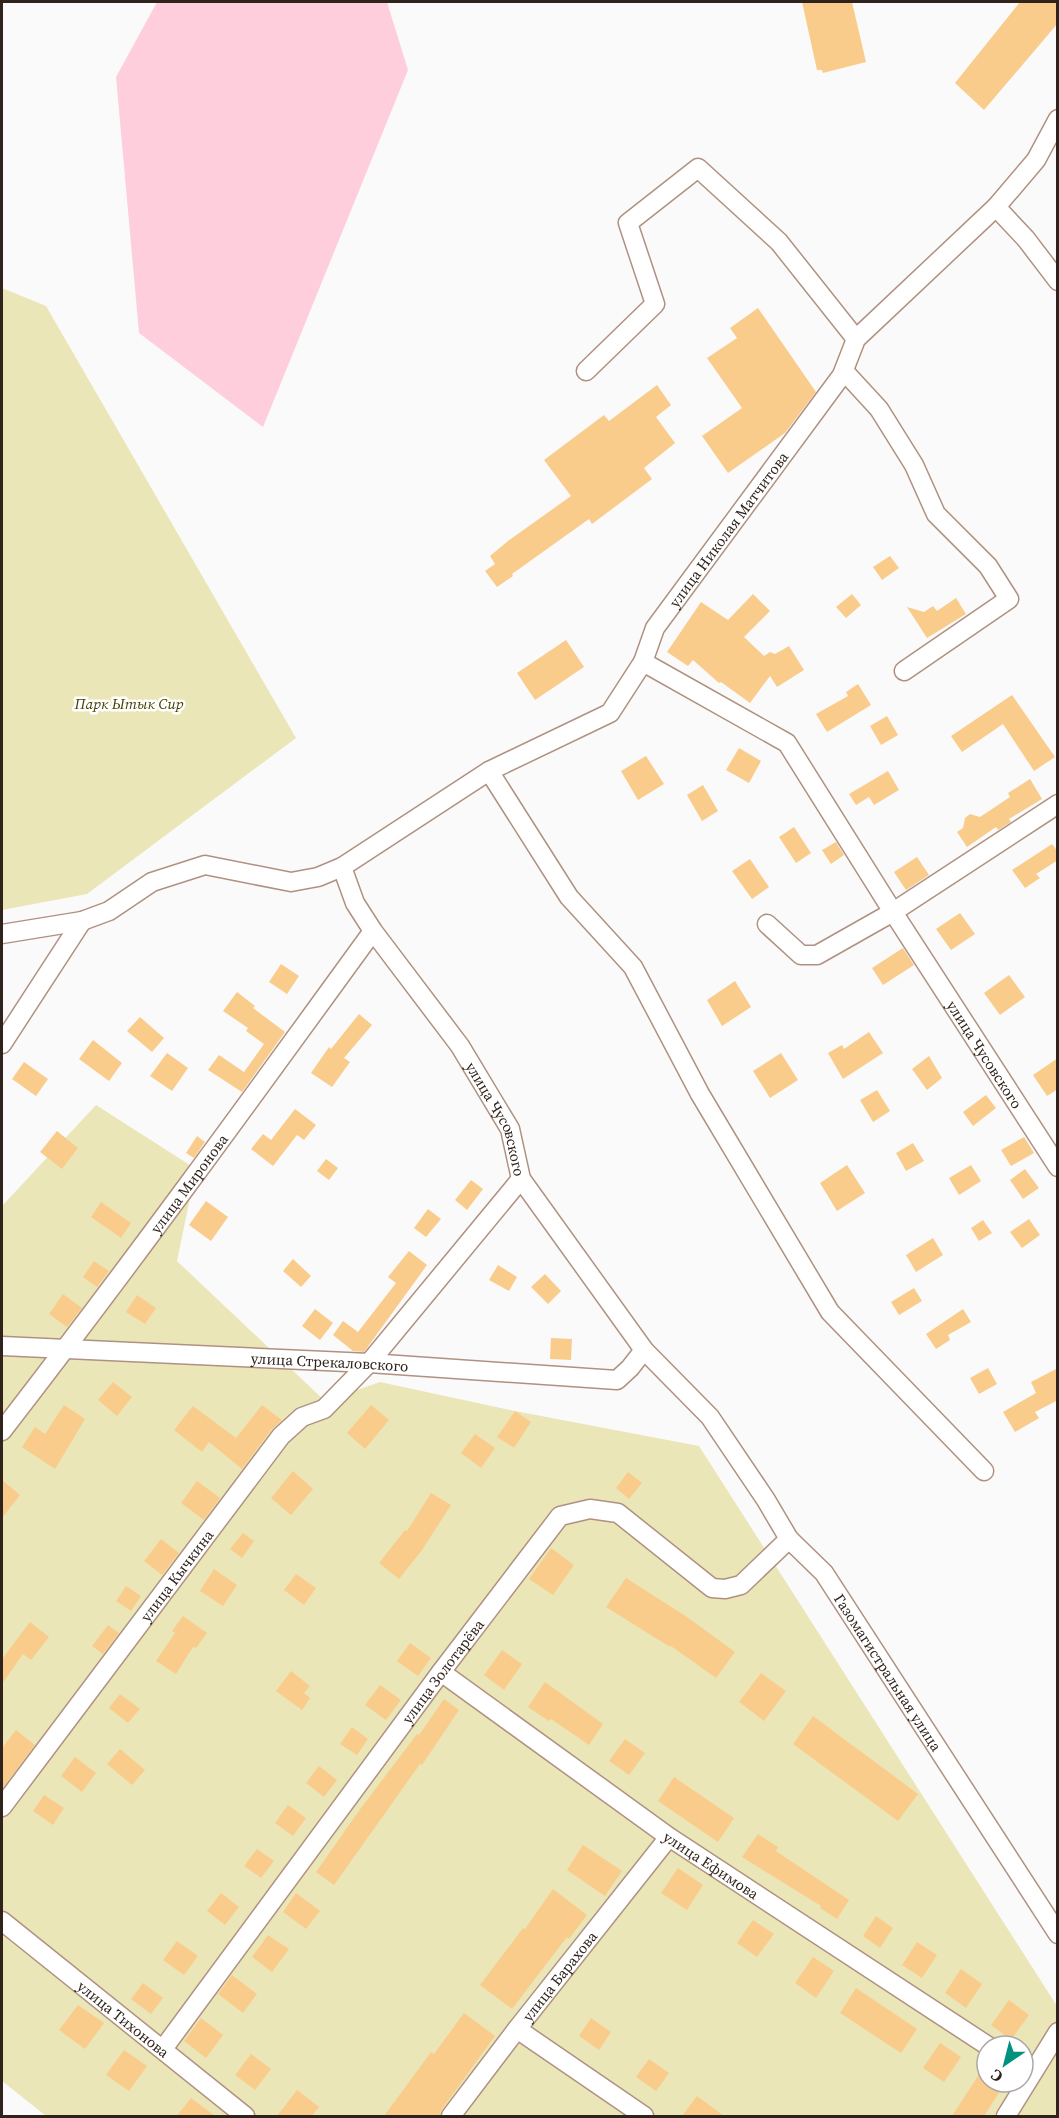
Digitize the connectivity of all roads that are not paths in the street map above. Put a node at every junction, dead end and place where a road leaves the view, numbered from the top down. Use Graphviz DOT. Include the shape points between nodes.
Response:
graph roads {
  1 [pos="1058,119"];
  2 [pos="996,207"];
  3 [pos="1058,280"];
  4 [pos="856,339"];
  5 [pos="586,370"];
  6 [pos="844,371"];
  7 [pos="643,662"];
  8 [pos="904,671"];
  9 [pos="489,771"];
  10 [pos="1058,804"];
  11 [pos="342,867"];
  12 [pos="893,912"];
  13 [pos="82,921"];
  14 [pos="767,924"];
  15 [pos="372,931"];
  16 [pos="2,934"];
  17 [pos="2,1044"];
  18 [pos="1058,1167"];
  19 [pos="521,1179"];
  20 [pos="2,1346"];
  21 [pos="65,1350"];
  22 [pos="644,1350"];
  23 [pos="369,1364"];
  24 [pos="710,1417"];
  25 [pos="2,1431"];
  26 [pos="984,1470"];
  27 [pos="789,1539"];
  28 [pos="441,1672"];
  29 [pos="2,1807"];
  30 [pos="669,1837"];
  31 [pos="2,1921"];
  32 [pos="1058,1934"];
  33 [pos="517,2029"];
  34 [pos="1058,2032"];
  35 [pos="975,2038"];
  36 [pos="162,2049"];
  37 [pos="1035,2062"];
  38 [pos="1016,2094"];
  39 [pos="245,2116"];
  40 [pos="451,2116"];
  41 [pos="644,2116"];
  42 [pos="1006,2116"];
  1 -- 2 [label="street, улица Николая Матчитова" via="1036,160"];
  2 -- 3 [label="street"];
  2 -- 4 [label="street, улица Николая Матчитова"];
  4 -- 5 [label="street" via="779,242 698,168 628,223 656,303"];
  4 -- 6 [label="street, улица Николая Матчитова"];
  6 -- 7 [label="street, улица Николая Матчитова" via="655,628"];
  6 -- 8 [label="street" via="879,409 914,465 936,514 988,566 1009,599"];
  7 -- 9 [label="street, улица Николая Матчитова" via="610,713"];
  7 -- 12 [label="street, улица Чусовского" via="787,742"];
  9 -- 11 [label="street, улица Николая Матчитова"];
  9 -- 26 [label="street" via="569,897 633,967 700,1094 830,1312"];
  10 -- 12 [label="street"];
  11 -- 13 [label="street, улица Николая Матчитова" via="291,882 205,865 152,882 109,910"];
  11 -- 15 [label="street, улица Чусовского" via="355,903"];
  12 -- 14 [label="street" via="817,955 801,955"];
  12 -- 18 [label="street, улица Чусовского"];
  13 -- 16 [label="street, улица Николая Матчитова"];
  13 -- 17 [label="street"];
  15 -- 19 [label="street, улица Чусовского" via="460,1046 510,1129"];
  15 -- 21 [label="street, улица Миронова"];
  19 -- 22 [label="street, улица Чусовского"];
  19 -- 23 [label="street, улица Кычкина"];
  20 -- 21 [label="street, улица Стрекаловского"];
  21 -- 23 [label="street, улица Стрекаловского"];
  21 -- 25 [label="street, улица Миронова"];
  22 -- 23 [label="street, улица Стрекаловского" via="617,1380"];
  22 -- 24 [label="street, улица Чусовского"];
  23 -- 29 [label="street, улица Кычкина" via="324,1408 302,1417 280,1436"];
  24 -- 27 [label="street, Газомагистральная улица"];
  27 -- 28 [label="street, улица Золотарёва" via="741,1585 725,1589 712,1587 618,1513 590,1509 560,1516"];
  27 -- 32 [label="street, Газомагистральная улица" via="824,1573"];
  28 -- 30 [label="street, улица Ефимова"];
  28 -- 36 [label="street, улица Золотарёва"];
  30 -- 33 [label="street, улица Барахова"];
  30 -- 35 [label="street, улица Ефимова"];
  31 -- 36 [label="street, улица Тихонова"];
  33 -- 40 [label="street, улица Барахова"];
  33 -- 41 [label="street"];
  34 -- 37 [label="street"];
  36 -- 39 [label="street, улица Тихонова"];
  38 -- 42 [label="street"];
}
